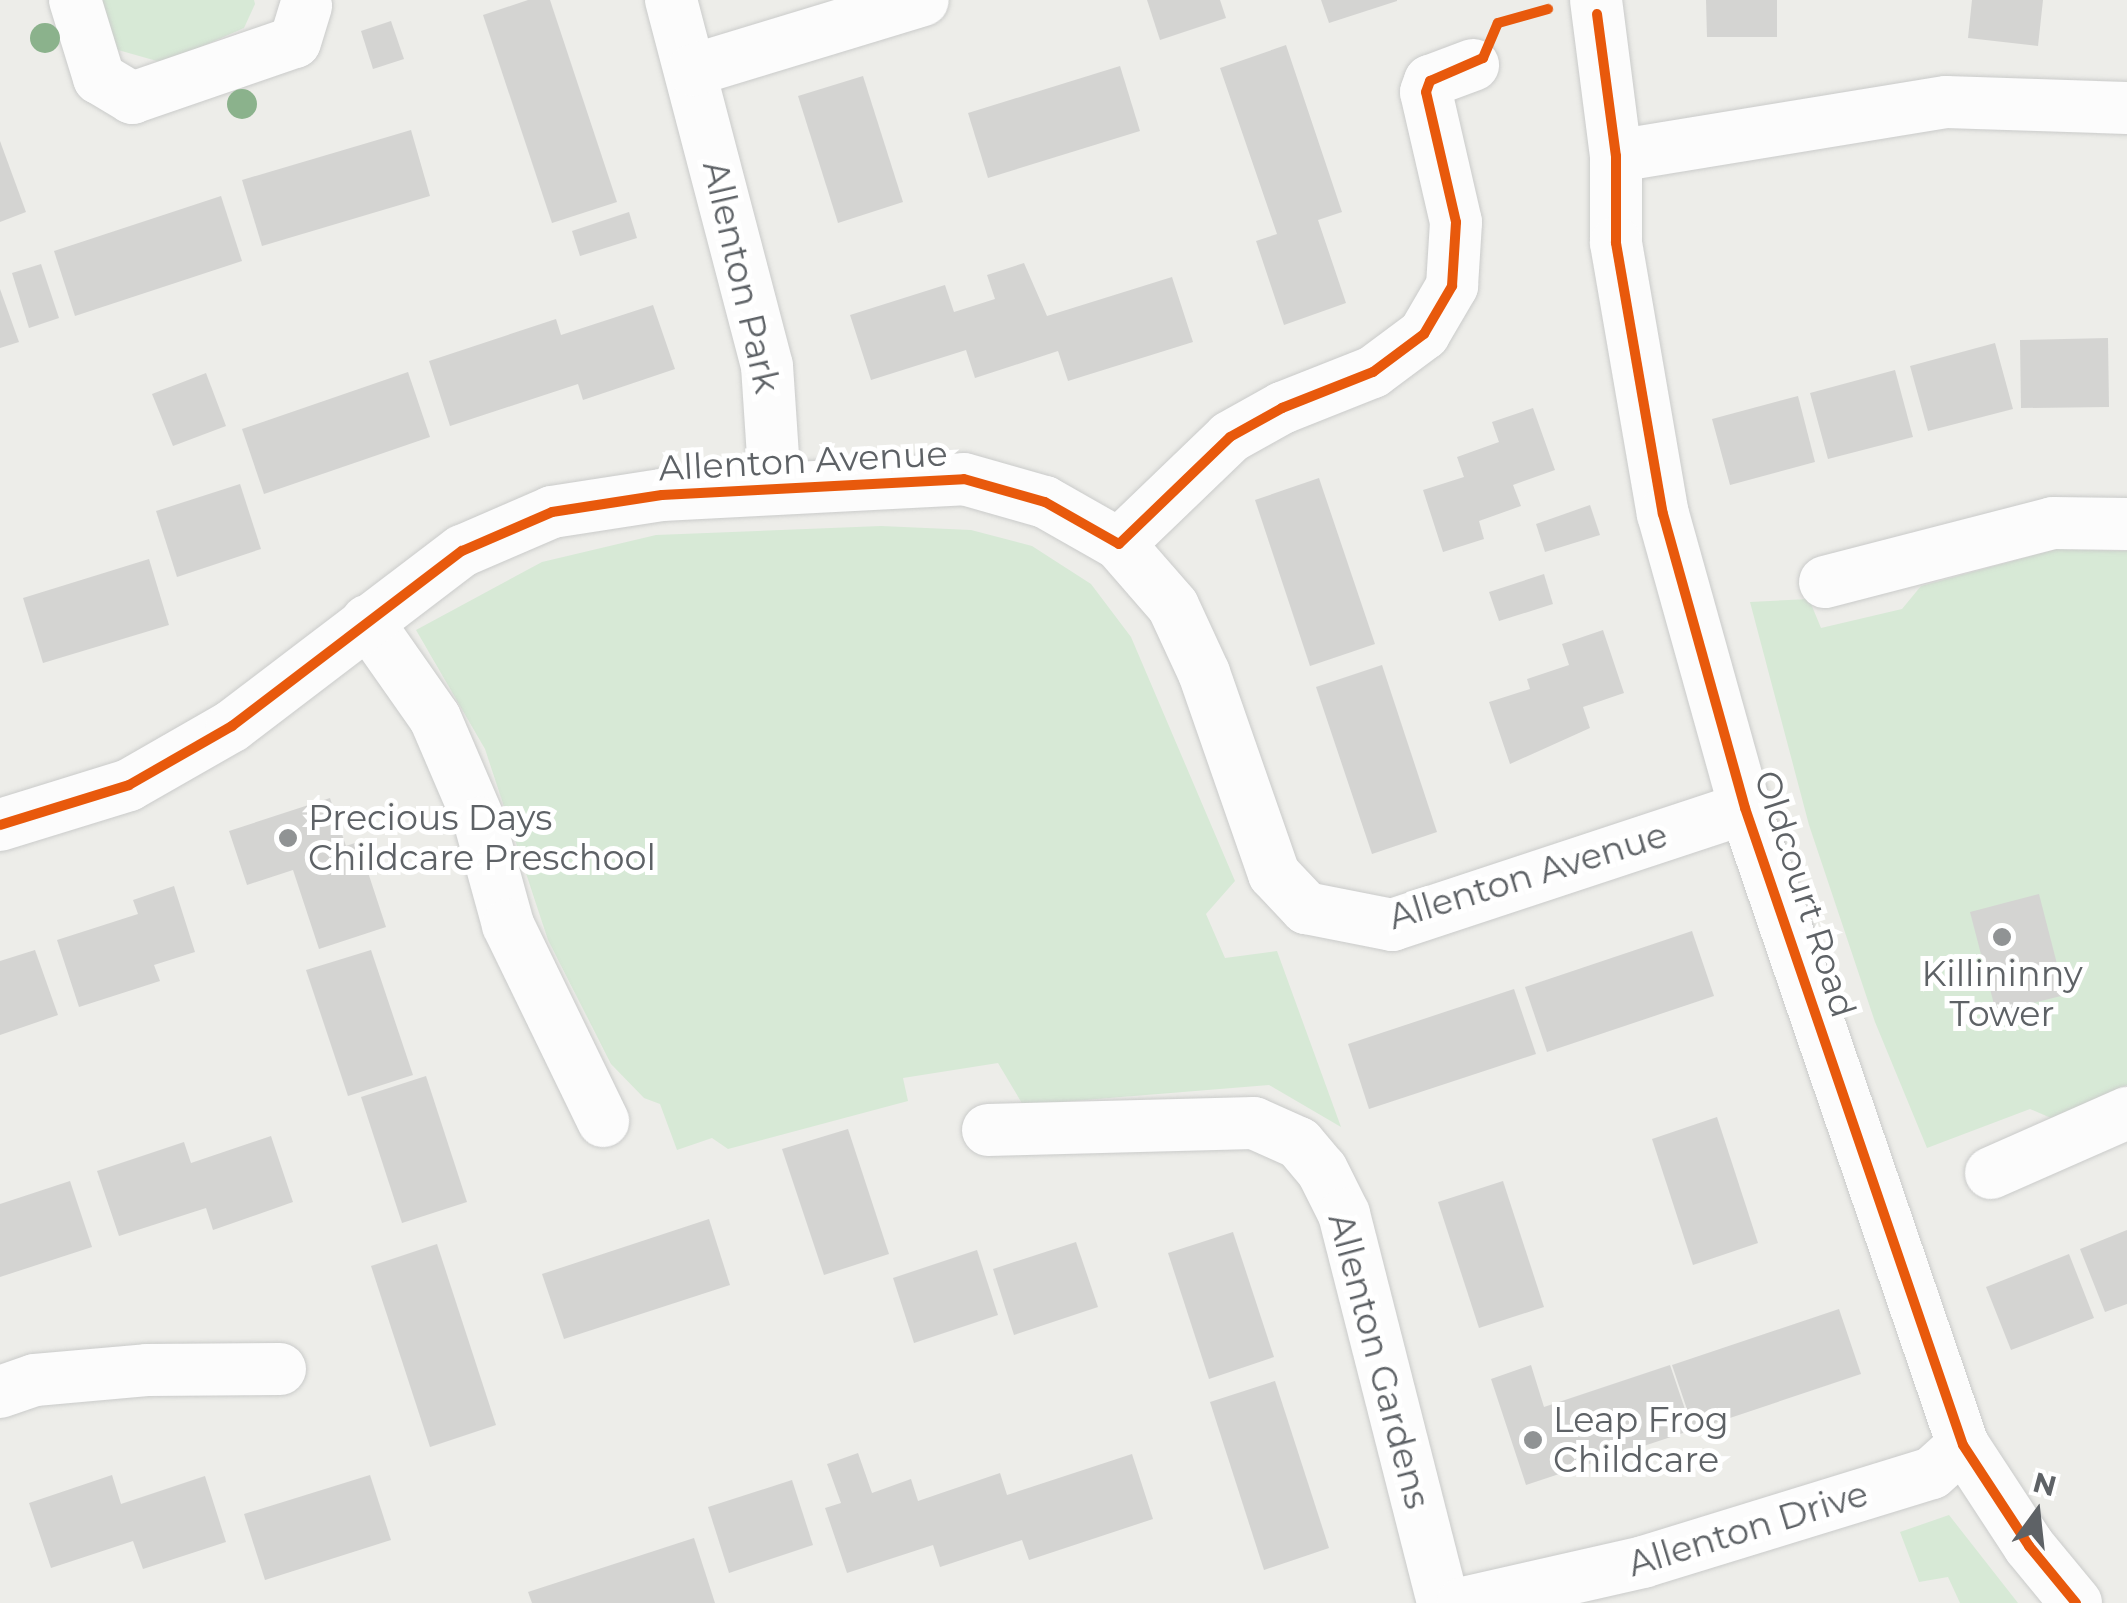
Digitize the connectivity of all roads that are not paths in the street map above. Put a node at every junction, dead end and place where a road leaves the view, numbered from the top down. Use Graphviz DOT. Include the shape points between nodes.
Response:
graph roads {
  1 [pos="75,0"];
  2 [pos="672,0"];
  3 [pos="923,0"];
  4 [pos="1596,0"];
  5 [pos="306,6"];
  6 [pos="1473,65"];
  7 [pos="693,70"];
  8 [pos="2127,108"];
  9 [pos="1616,156"];
  10 [pos="775,487"];
  11 [pos="2127,524"];
  12 [pos="1119,544"];
  13 [pos="1825,582"];
  14 [pos="366,620"];
  15 [pos="1746,808"];
  16 [pos="0,825"];
  17 [pos="2127,1112"];
  18 [pos="604,1121"];
  19 [pos="988,1130"];
  20 [pos="1990,1173"];
  21 [pos="280,1369"];
  22 [pos="0,1392"];
  23 [pos="1962,1444"];
  24 [pos="1443,1603"];
  25 [pos="1464,1603"];
  26 [pos="2076,1603"];
  1 -- 5 [label="street" via="99,78 132,98 295,42"];
  2 -- 7 [label="street, Allenton Park"];
  3 -- 7 [label="street"];
  4 -- 9 [label="street, Oldcourt Road"];
  6 -- 12 [label="street" via="1430,81 1426,92 1456,222 1452,286 1424,334 1373,372 1230,437"];
  7 -- 10 [label="street, Allenton Park" via="767,366"];
  8 -- 9 [label="street" via="1946,102"];
  9 -- 15 [label="street, Oldcourt Road" via="1616,243 1663,514"];
  10 -- 12 [label="street, Allenton Avenue" via="964,479 1045,502"];
  10 -- 14 [label="street, Allenton Avenue" via="662,494 552,512 462,551"];
  11 -- 13 [label="street" via="2053,523"];
  12 -- 15 [label="street, Allenton Avenue" via="1173,606 1204,673 1274,874 1306,908 1392,925"];
  14 -- 16 [label="street, Allenton Avenue" via="232,726 128,786"];
  14 -- 18 [label="street" via="435,718 480,823 508,926"];
  15 -- 23 [label="street, Oldcourt Road"];
  17 -- 20 [label="street"];
  19 -- 24 [label="street, Allenton Gardens" via="1254,1123 1299,1143 1344,1214"];
  21 -- 22 [label="street" via="147,1370 36,1380"];
  23 -- 25 [label="street, Allenton Drive" via="1932,1473 1643,1562"];
  23 -- 26 [label="street, Oldcourt Road"];
}
